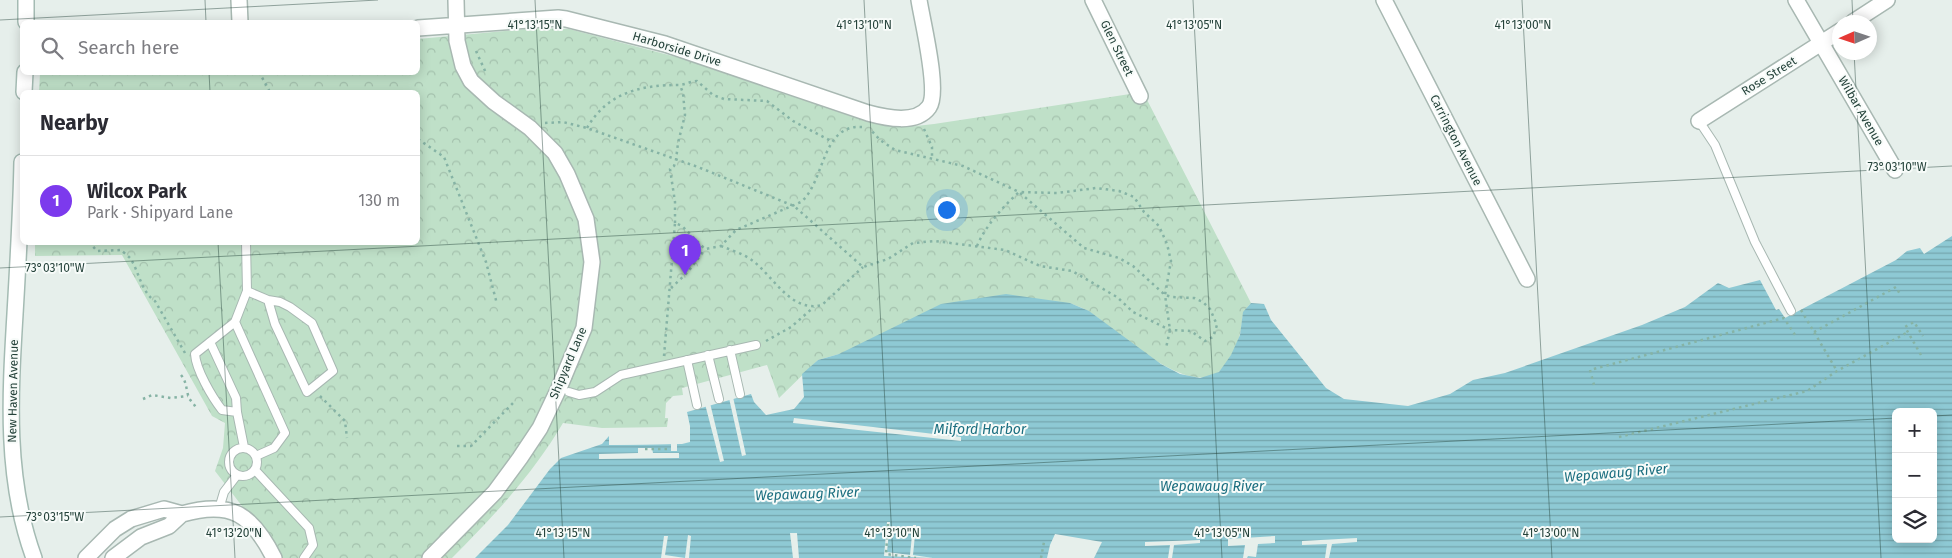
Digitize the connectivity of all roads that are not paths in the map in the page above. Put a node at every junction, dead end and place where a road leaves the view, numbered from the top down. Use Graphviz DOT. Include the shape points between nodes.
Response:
graph roads {
  1 [pos="26,0"];
  2 [pos="239,0"];
  3 [pos="456,0"];
  4 [pos="919,0"];
  5 [pos="1093,0"];
  6 [pos="1384,0"];
  7 [pos="1796,0"];
  8 [pos="1887,0"];
  9 [pos="1864,15"];
  10 [pos="26,20"];
  11 [pos="240,20"];
  12 [pos="456,25"];
  13 [pos="420,28"];
  14 [pos="1832,36"];
  15 [pos="1822,43"];
  16 [pos="25,75"];
  17 [pos="24,90"];
  18 [pos="1140,96"];
  19 [pos="1698,121"];
  20 [pos="1895,170"];
  21 [pos="20,237"];
  22 [pos="246,245"];
  23 [pos="1527,279"];
  24 [pos="247,292"];
  25 [pos="268,300"];
  26 [pos="1790,311"];
  27 [pos="236,322"];
  28 [pos="210,342"];
  29 [pos="756,345"];
  30 [pos="730,350"];
  31 [pos="708,355"];
  32 [pos="687,360"];
  33 [pos="569,392"];
  34 [pos="740,394"];
  35 [pos="719,399"];
  36 [pos="697,405"];
  37 [pos="237,412"];
  38 [pos="244,447"];
  39 [pos="256,456"];
  40 [pos="255,470"];
  41 [pos="237,475"];
  42 [pos="220,509"];
  43 [pos="182,514"];
  44 [pos="34,558"];
  45 [pos="86,558"];
  46 [pos="113,558"];
  47 [pos="274,558"];
  48 [pos="304,558"];
  49 [pos="430,558"];
  1 -- 10 [label="street"];
  2 -- 11 [label="street"];
  3 -- 12 [label="street, Shipyard Lane"];
  4 -- 12 [label="street, Harborside Drive" via="932,87 931,103 923,112 902,118 879,116 665,44 566,19"];
  5 -- 18 [label="street, Glen Street"];
  6 -- 23 [label="street, Carrington Avenue"];
  7 -- 15 [label="street, Wilbar Avenue"];
  8 -- 9 [label="street"];
  12 -- 13 [label="street, Harborside Drive"];
  12 -- 49 [label="street, Shipyard Lane" via="458,51 471,81 530,128 555,153 586,219 592,262 584,328 543,420 495,492"];
  14 -- 15 [label="street, Rose Street"];
  15 -- 19 [label="street, Rose Street"];
  15 -- 20 [label="street, Wilbar Avenue"];
  16 -- 17 [label="street"];
  19 -- 26 [label="lane" via="1715,145 1755,242"];
  21 -- 44 [label="street, New Haven Avenue" via="11,382 11,442 18,498"];
  22 -- 24 [label="lane"];
  24 -- 25 [label="lane"];
  24 -- 27 [label="lane"];
  25 -- 25 [label="lane" via="275,324 307,392 333,371 312,323 290,307"];
  27 -- 28 [label="lane"];
  27 -- 39 [label="lane" via="285,433 274,448"];
  28 -- 37 [label="lane" via="236,398"];
  28 -- 37 [label="lane" via="196,354 196,362 218,406 222,410"];
  29 -- 30 [label="lane"];
  30 -- 31 [label="lane"];
  30 -- 34 [label="lane"];
  31 -- 32 [label="lane"];
  31 -- 35 [label="lane"];
  32 -- 33 [label="lane" via="621,375 595,392 578,395"];
  32 -- 36 [label="lane"];
  37 -- 38 [label="lane"];
  38 -- 39 [label="lane"];
  38 -- 41 [label="lane" via="230,454 228,462"];
  39 -- 40 [label="lane"];
  40 -- 41 [label="lane" via="244,476"];
  40 -- 48 [label="lane" via="309,528 313,545"];
  41 -- 42 [label="lane" via="224,492"];
  42 -- 43 [label="street"];
  42 -- 47 [label="street" via="249,520"];
  43 -- 45 [label="street" via="164,509 131,519 115,529"];
  43 -- 46 [label="street" via="169,526 141,538"];
}
